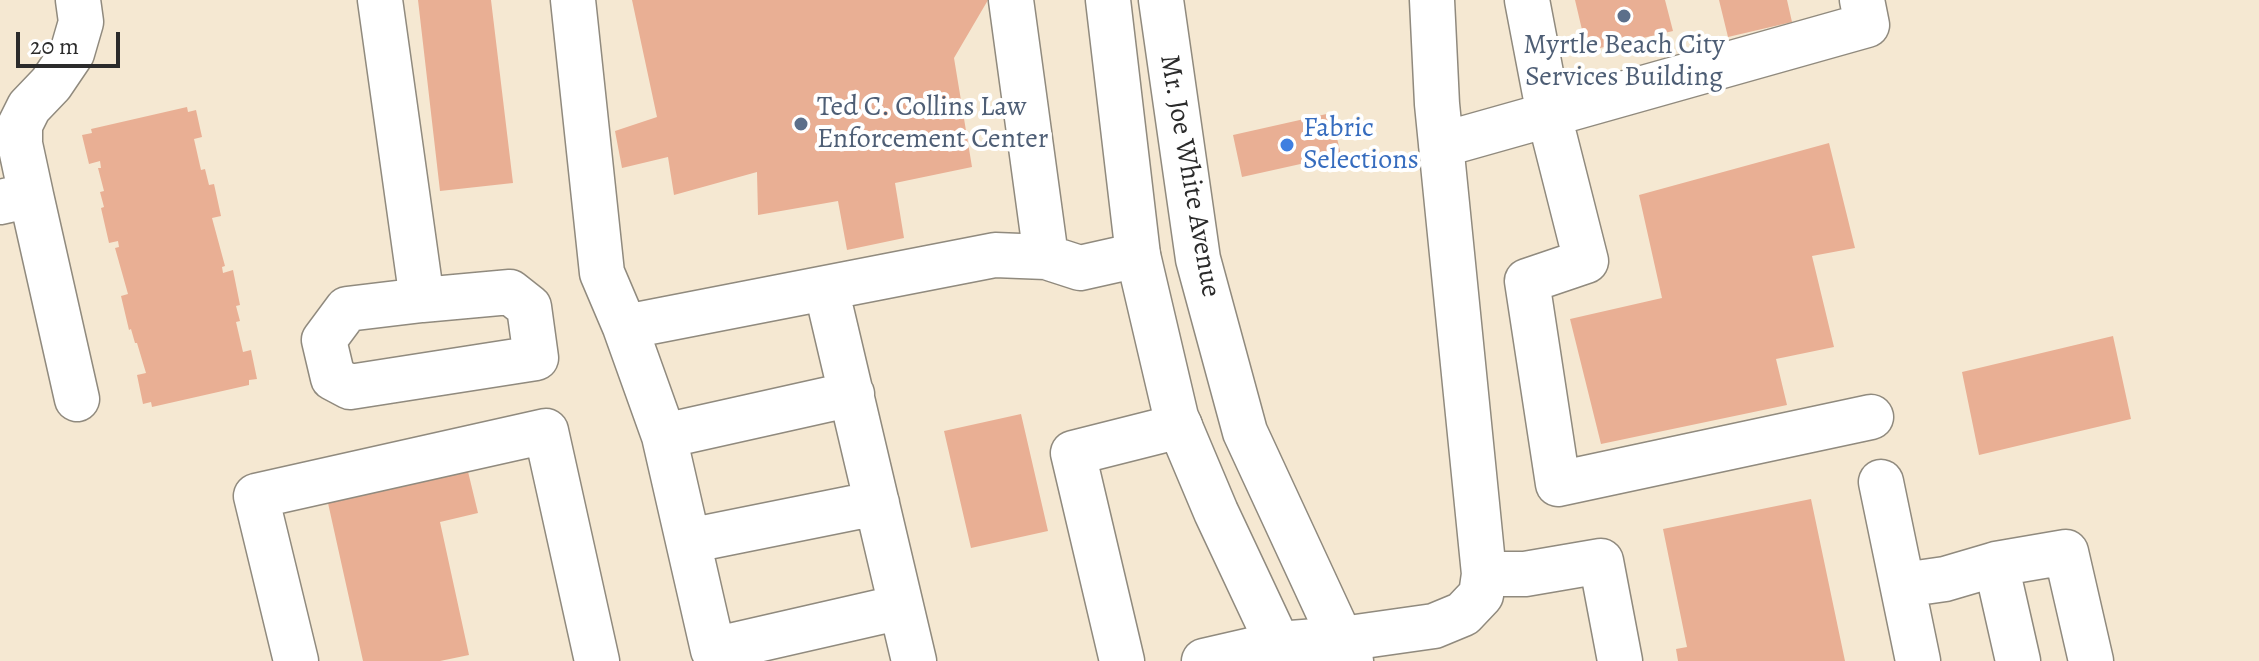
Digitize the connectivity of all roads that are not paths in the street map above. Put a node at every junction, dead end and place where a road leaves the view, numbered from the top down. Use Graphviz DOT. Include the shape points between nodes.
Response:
graph roads {
  1 [pos="78,0"];
  2 [pos="380,0"];
  3 [pos="573,0"];
  4 [pos="1011,0"];
  5 [pos="1108,0"];
  6 [pos="1161,0"];
  7 [pos="1432,0"];
  8 [pos="1527,0"];
  9 [pos="1862,0"];
  10 [pos="1549,115"];
  11 [pos="1441,145"];
  12 [pos="16,198"];
  13 [pos="1138,255"];
  14 [pos="1046,257"];
  15 [pos="826,288"];
  16 [pos="422,300"];
  17 [pos="625,327"];
  18 [pos="852,394"];
  19 [pos="77,399"];
  20 [pos="1871,417"];
  21 [pos="1180,426"];
  22 [pos="664,436"];
  23 [pos="1881,482"];
  24 [pos="877,503"];
  25 [pos="688,541"];
  26 [pos="1996,564"];
  27 [pos="1484,574"];
  28 [pos="1903,585"];
  29 [pos="901,607"];
  30 [pos="1346,650"];
  31 [pos="1282,652"];
  32 [pos="296,661"];
  33 [pos="597,661"];
  34 [pos="914,661"];
  35 [pos="1122,661"];
  36 [pos="1204,661"];
  37 [pos="1620,661"];
  38 [pos="1918,661"];
  39 [pos="2018,661"];
  40 [pos="2091,661"];
  1 -- 12 [label="main road" via="81,22 72,53 20,125"];
  2 -- 16 [label="main road"];
  3 -- 17 [label="main road" via="602,273"];
  4 -- 14 [label="main road"];
  5 -- 13 [label="main road, Mr. Joe White Avenue"];
  6 -- 30 [label="main road, Mr. Joe White Avenue" via="1198,259 1245,432"];
  7 -- 11 [label="main road"];
  8 -- 10 [label="main road"];
  9 -- 10 [label="main road" via="1867,25"];
  10 -- 11 [label="main road"];
  10 -- 20 [label="main road" via="1586,261 1527,281 1558,484"];
  11 -- 27 [label="main road"];
  12 -- 19 [label="main road"];
  13 -- 14 [label="main road" via="1080,268"];
  13 -- 21 [label="main road, Mr. Joe White Avenue"];
  14 -- 15 [label="main road" via="995,255"];
  15 -- 17 [label="main road"];
  15 -- 18 [label="main road"];
  17 -- 22 [label="main road"];
  18 -- 22 [label="main road"];
  18 -- 24 [label="main road"];
  21 -- 31 [label="main road, Mr. Joe White Avenue"];
  21 -- 35 [label="main road" via="1073,453"];
  22 -- 25 [label="main road"];
  23 -- 28 [label="main road"];
  24 -- 25 [label="main road"];
  24 -- 29 [label="main road"];
  25 -- 29 [label="main road" via="713,650"];
  26 -- 28 [label="main road"];
  26 -- 39 [label="main road"];
  26 -- 40 [label="main road" via="2066,552"];
  27 -- 30 [label="main road" via="1481,595 1463,614"];
  27 -- 37 [label="main road" via="1525,574 1601,561"];
  28 -- 38 [label="main road"];
  29 -- 34 [label="main road"];
  30 -- 31 [label="main road"];
  31 -- 36 [label="main road"];
  32 -- 33 [label="main road" via="256,496 546,431"];
}
